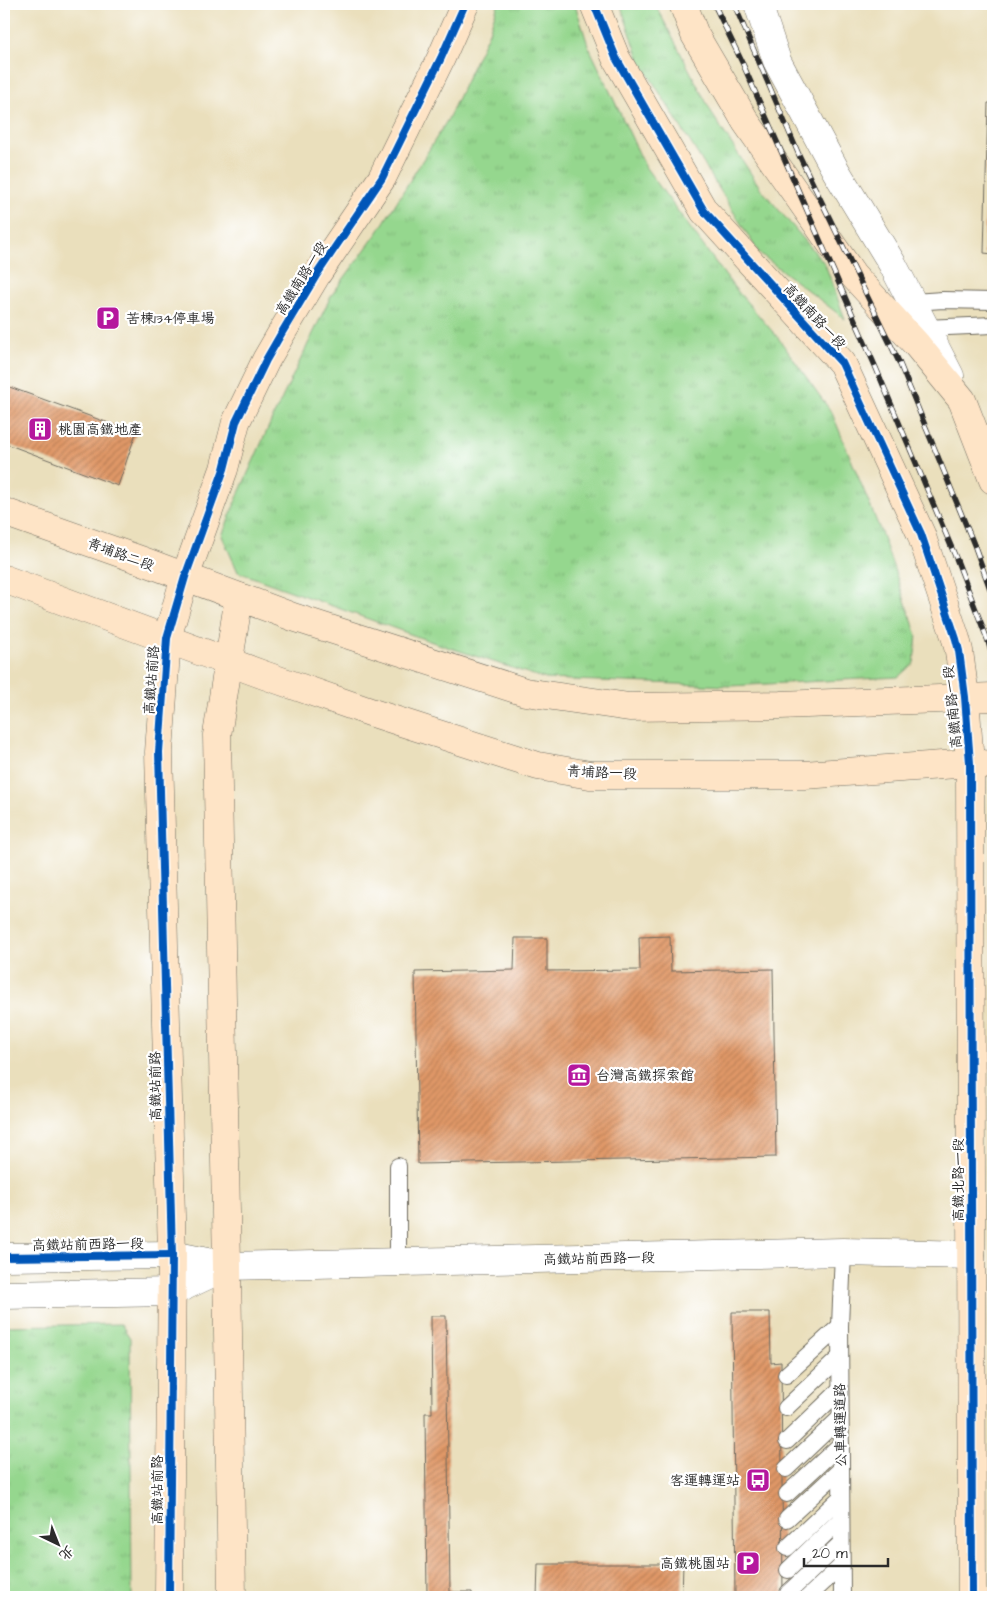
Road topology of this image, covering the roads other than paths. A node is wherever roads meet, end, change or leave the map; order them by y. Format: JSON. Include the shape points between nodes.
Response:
{"nodes":[{"id":1,"x":465,"y":4,"type":"edge"},
{"id":2,"x":594,"y":4,"type":"edge"},
{"id":3,"x":683,"y":4,"type":"edge"},
{"id":4,"x":758,"y":4,"type":"edge"},
{"id":5,"x":993,"y":300,"type":"edge"},
{"id":6,"x":913,"y":302,"type":"junction"},
{"id":7,"x":993,"y":326,"type":"edge"},
{"id":8,"x":925,"y":328,"type":"junction"},
{"id":9,"x":962,"y":400,"type":"junction"},
{"id":10,"x":993,"y":480,"type":"edge"},
{"id":11,"x":4,"y":512,"type":"edge"},
{"id":12,"x":185,"y":577,"type":"junction"},
{"id":13,"x":4,"y":579,"type":"edge"},
{"id":14,"x":238,"y":597,"type":"junction"},
{"id":15,"x":167,"y":638,"type":"junction"},
{"id":16,"x":228,"y":662,"type":"junction"},
{"id":17,"x":965,"y":697,"type":"junction"},
{"id":18,"x":993,"y":697,"type":"edge"},
{"id":19,"x":982,"y":764,"type":"edge"},
{"id":20,"x":398,"y":1166,"type":"dead end"},
{"id":21,"x":843,"y":1252,"type":"junction"},
{"id":22,"x":172,"y":1255,"type":"junction"},
{"id":23,"x":971,"y":1255,"type":"junction"},
{"id":24,"x":4,"y":1258,"type":"edge"},
{"id":25,"x":398,"y":1262,"type":"junction"},
{"id":26,"x":228,"y":1266,"type":"junction"},
{"id":27,"x":172,"y":1292,"type":"junction"},
{"id":28,"x":4,"y":1295,"type":"edge"},
{"id":29,"x":840,"y":1326,"type":"junction"},
{"id":30,"x":840,"y":1358,"type":"junction"},
{"id":31,"x":786,"y":1375,"type":"dead end"},
{"id":32,"x":840,"y":1390,"type":"junction"},
{"id":33,"x":786,"y":1408,"type":"dead end"},
{"id":34,"x":840,"y":1418,"type":"junction"},
{"id":35,"x":787,"y":1441,"type":"dead end"},
{"id":36,"x":841,"y":1444,"type":"junction"},
{"id":37,"x":786,"y":1469,"type":"dead end"},
{"id":38,"x":841,"y":1469,"type":"junction"},
{"id":39,"x":786,"y":1494,"type":"dead end"},
{"id":40,"x":841,"y":1497,"type":"junction"},
{"id":41,"x":787,"y":1519,"type":"dead end"},
{"id":42,"x":841,"y":1519,"type":"junction"},
{"id":43,"x":841,"y":1543,"type":"junction"},
{"id":44,"x":788,"y":1548,"type":"dead end"},
{"id":45,"x":842,"y":1566,"type":"junction"},
{"id":46,"x":788,"y":1570,"type":"dead end"},
{"id":47,"x":788,"y":1593,"type":"dead end"},
{"id":48,"x":839,"y":1595,"type":"edge"},
{"id":49,"x":168,"y":1597,"type":"edge"},
{"id":50,"x":232,"y":1597,"type":"edge"},
{"id":51,"x":808,"y":1597,"type":"edge"},
{"id":52,"x":972,"y":1597,"type":"edge"}],
"edges":[{"from":1,"to":12,"type":"street","name":"高鐵南路一段","via":[[382,178],[317,274],[266,360],[236,422],[224,469]]},
{"from":2,"to":17,"type":"street","name":"高鐵南路一段","via":[[616,58],[704,211],[842,363],[921,534],[959,651]]},
{"from":3,"to":9,"type":"street","via":[[695,35],[746,122],[852,275]]},
{"from":4,"to":6,"type":"street","via":[[777,61],[836,171]]},
{"from":5,"to":6,"type":"lane"},
{"from":6,"to":8,"type":"street"},
{"from":7,"to":8,"type":"lane"},
{"from":8,"to":9,"type":"street"},
{"from":9,"to":10,"type":"street"},
{"from":11,"to":12,"type":"street","name":"青埔路二段"},
{"from":12,"to":14,"type":"street","name":"青埔路二段"},
{"from":12,"to":15,"type":"street","name":"高鐵站前路"},
{"from":13,"to":15,"type":"street"},
{"from":14,"to":16,"type":"street"},
{"from":14,"to":17,"type":"street","via":[[525,692],[629,707]]},
{"from":15,"to":16,"type":"street"},
{"from":15,"to":22,"type":"street","name":"高鐵站前路","via":[[159,752]]},
{"from":16,"to":19,"type":"street","name":"青埔路一段","via":[[538,766],[590,774],[804,775]]},
{"from":16,"to":26,"type":"street","via":[[217,735]]},
{"from":17,"to":18,"type":"street"},
{"from":17,"to":19,"type":"street","name":"高鐵南路一段"},
{"from":19,"to":23,"type":"street","name":"高鐵北路一段"},
{"from":20,"to":25,"type":"lane"},
{"from":21,"to":23,"type":"street","name":"高鐵站前西路一段"},
{"from":21,"to":25,"type":"street","name":"高鐵站前西路一段"},
{"from":21,"to":29,"type":"lane","name":"公車轉運道路"},
{"from":22,"to":24,"type":"street","name":"高鐵站前西路一段"},
{"from":22,"to":26,"type":"street","name":"高鐵站前西路一段"},
{"from":22,"to":27,"type":"street","name":"高鐵站前路"},
{"from":23,"to":52,"type":"street","name":"高鐵北路一段"},
{"from":25,"to":26,"type":"street","name":"高鐵站前西路一段"},
{"from":26,"to":27,"type":"street","name":"高鐵站前西路一段"},
{"from":26,"to":50,"type":"street"},
{"from":27,"to":28,"type":"street","name":"高鐵站前西路一段"},
{"from":27,"to":49,"type":"street","name":"高鐵站前路"},
{"from":29,"to":30,"type":"lane","name":"公車轉運道路"},
{"from":29,"to":31,"type":"lane"},
{"from":30,"to":32,"type":"lane","name":"公車轉運道路"},
{"from":30,"to":33,"type":"lane"},
{"from":32,"to":34,"type":"lane","name":"公車轉運道路"},
{"from":32,"to":35,"type":"lane"},
{"from":34,"to":36,"type":"lane","name":"公車轉運道路"},
{"from":34,"to":37,"type":"lane"},
{"from":36,"to":38,"type":"lane","name":"公車轉運道路"},
{"from":36,"to":39,"type":"lane"},
{"from":38,"to":40,"type":"lane","name":"公車轉運道路"},
{"from":38,"to":41,"type":"lane"},
{"from":40,"to":42,"type":"lane","name":"公車轉運道路"},
{"from":40,"to":44,"type":"lane"},
{"from":42,"to":43,"type":"lane","name":"公車轉運道路"},
{"from":42,"to":46,"type":"lane"},
{"from":43,"to":45,"type":"lane","name":"公車轉運道路"},
{"from":43,"to":47,"type":"lane"},
{"from":45,"to":48,"type":"lane","name":"公車轉運道路"},
{"from":45,"to":51,"type":"lane"}]}
